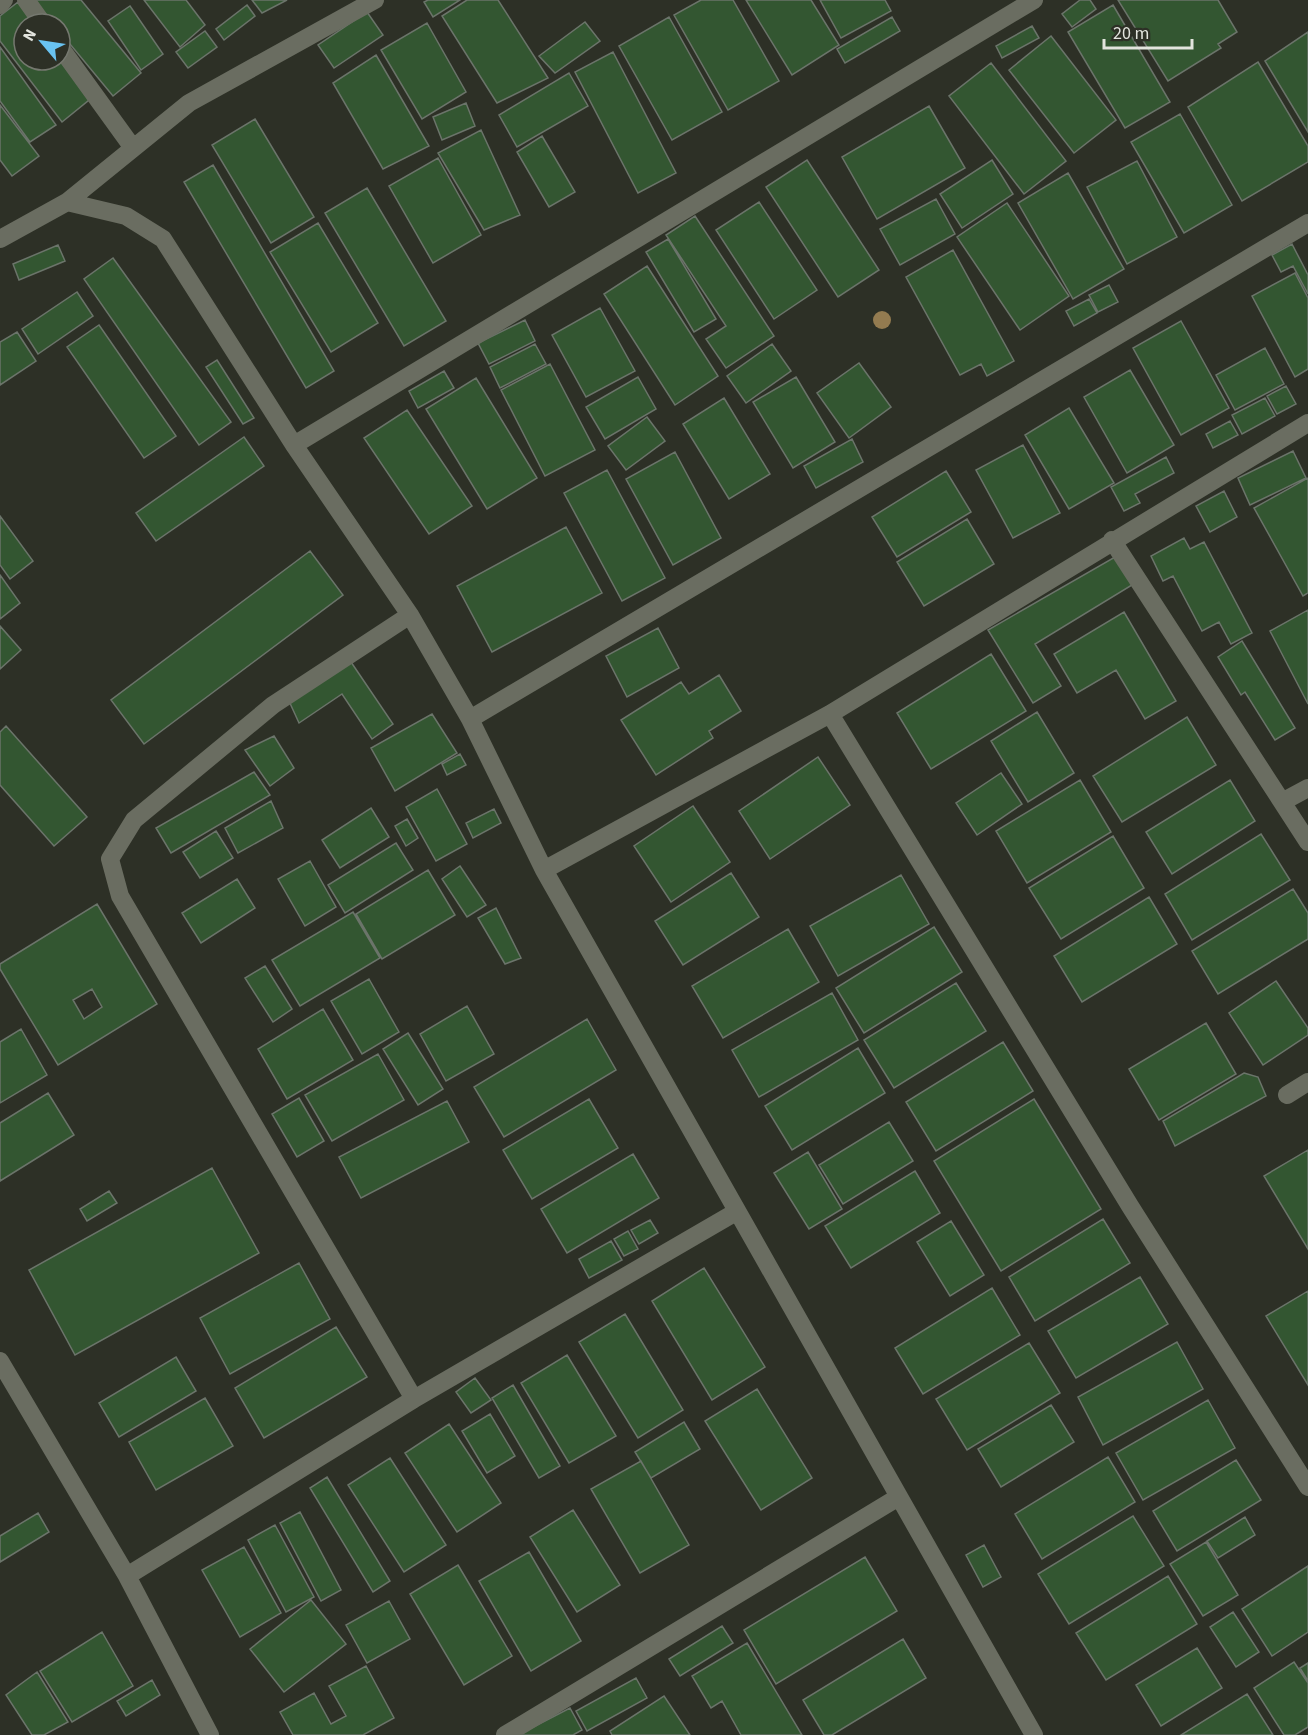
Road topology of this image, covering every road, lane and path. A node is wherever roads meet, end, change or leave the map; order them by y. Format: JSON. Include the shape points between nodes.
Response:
{"nodes":[{"id":1,"x":4,"y":0,"type":"edge"},
{"id":2,"x":375,"y":0,"type":"edge"},
{"id":3,"x":1034,"y":0,"type":"edge"},
{"id":4,"x":0,"y":5,"type":"edge"},
{"id":5,"x":72,"y":64,"type":"edge"},
{"id":6,"x":133,"y":148,"type":"junction"},
{"id":7,"x":67,"y":202,"type":"junction"},
{"id":8,"x":1308,"y":223,"type":"edge"},
{"id":9,"x":0,"y":239,"type":"edge"},
{"id":10,"x":1308,"y":423,"type":"edge"},
{"id":11,"x":294,"y":445,"type":"junction"},
{"id":12,"x":1112,"y":540,"type":"junction"},
{"id":13,"x":410,"y":615,"type":"junction"},
{"id":14,"x":830,"y":714,"type":"junction"},
{"id":15,"x":470,"y":719,"type":"junction"},
{"id":16,"x":1308,"y":788,"type":"edge"},
{"id":17,"x":1282,"y":802,"type":"junction"},
{"id":18,"x":1308,"y":842,"type":"edge"},
{"id":19,"x":544,"y":870,"type":"junction"},
{"id":20,"x":1308,"y":1082,"type":"edge"},
{"id":21,"x":1287,"y":1095,"type":"dead end"},
{"id":22,"x":736,"y":1212,"type":"junction"},
{"id":23,"x":0,"y":1361,"type":"edge"},
{"id":24,"x":414,"y":1399,"type":"junction"},
{"id":25,"x":1308,"y":1487,"type":"edge"},
{"id":26,"x":897,"y":1498,"type":"junction"},
{"id":27,"x":127,"y":1576,"type":"junction"},
{"id":28,"x":210,"y":1735,"type":"edge"},
{"id":29,"x":504,"y":1735,"type":"edge"},
{"id":30,"x":1034,"y":1735,"type":"edge"}],
"edges":[{"from":1,"to":4,"type":"street"},
{"from":2,"to":6,"type":"street","via":[[189,103]]},
{"from":3,"to":11,"type":"street"},
{"from":5,"to":6,"type":"street"},
{"from":6,"to":7,"type":"street"},
{"from":7,"to":9,"type":"street"},
{"from":7,"to":11,"type":"street","via":[[126,216],[162,239]]},
{"from":8,"to":15,"type":"street"},
{"from":10,"to":12,"type":"street"},
{"from":11,"to":13,"type":"street"},
{"from":12,"to":14,"type":"street"},
{"from":12,"to":17,"type":"street"},
{"from":13,"to":15,"type":"street"},
{"from":13,"to":24,"type":"street","via":[[265,712],[134,820],[110,859],[120,896]]},
{"from":14,"to":19,"type":"street"},
{"from":14,"to":25,"type":"street","via":[[1130,1206]]},
{"from":15,"to":19,"type":"street"},
{"from":16,"to":17,"type":"street"},
{"from":17,"to":18,"type":"street"},
{"from":19,"to":22,"type":"street"},
{"from":20,"to":21,"type":"street"},
{"from":22,"to":24,"type":"street"},
{"from":22,"to":26,"type":"street"},
{"from":23,"to":27,"type":"street"},
{"from":24,"to":27,"type":"street"},
{"from":26,"to":29,"type":"street"},
{"from":26,"to":30,"type":"street"},
{"from":27,"to":28,"type":"street"}]}
